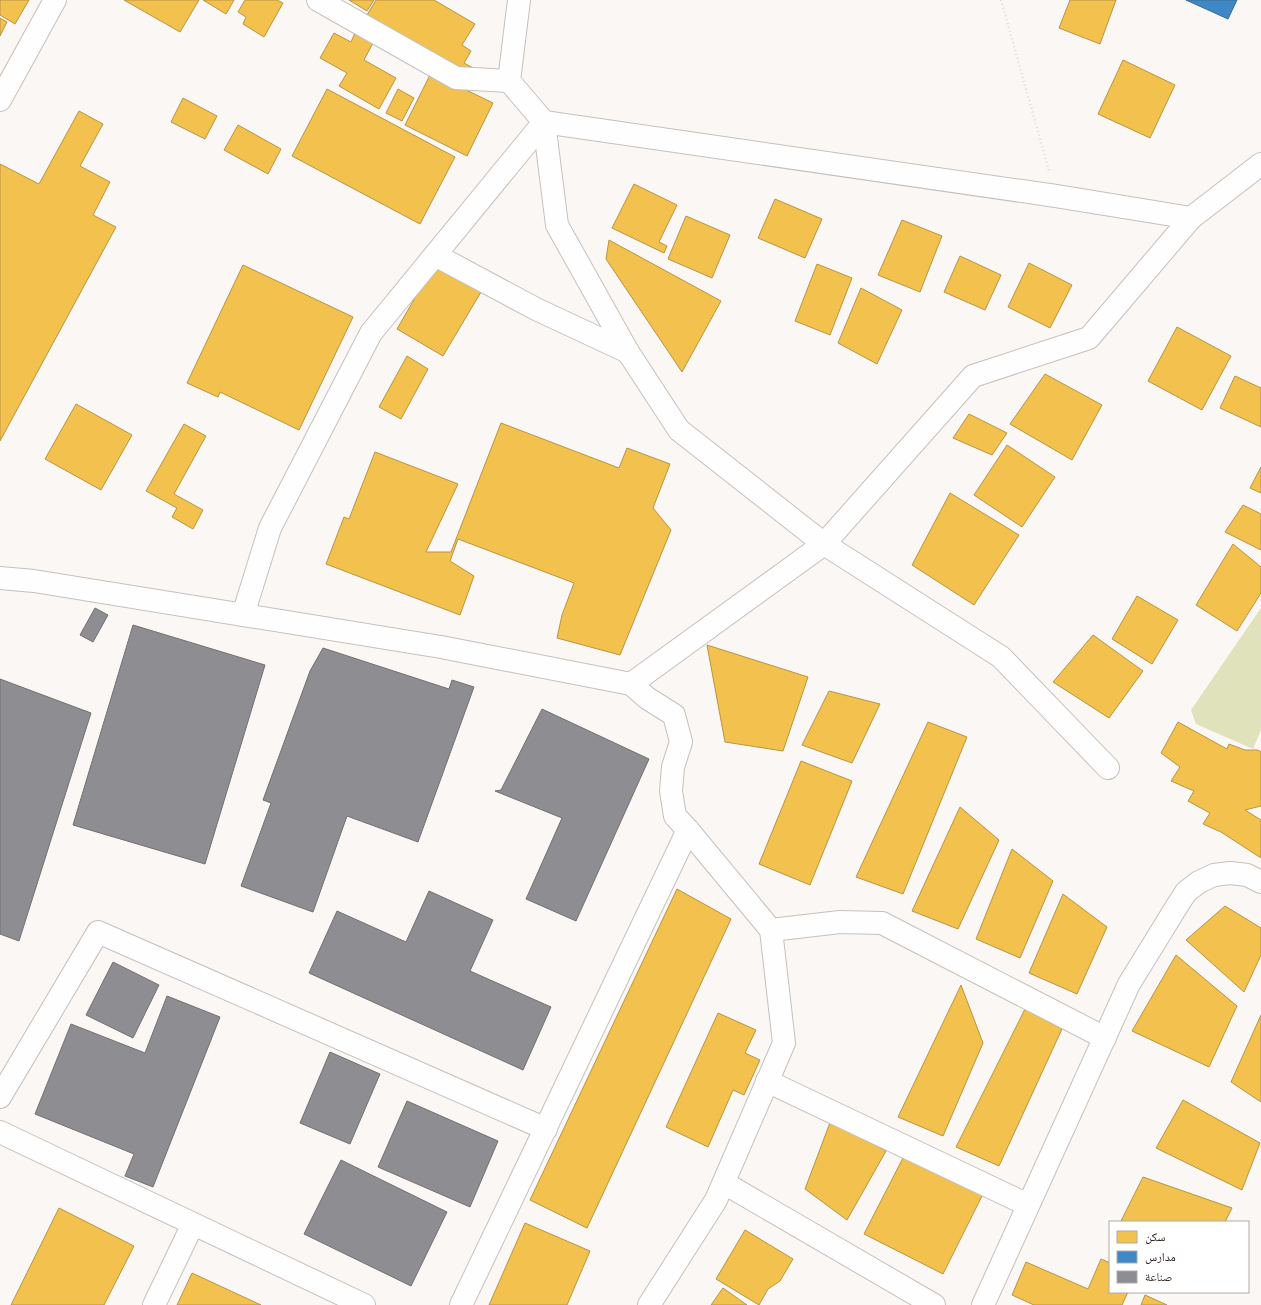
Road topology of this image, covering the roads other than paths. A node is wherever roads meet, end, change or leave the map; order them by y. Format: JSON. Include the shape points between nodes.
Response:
{"nodes":[{"id":1,"x":55,"y":0,"type":"edge"},
{"id":2,"x":318,"y":0,"type":"edge"},
{"id":3,"x":519,"y":0,"type":"edge"},
{"id":4,"x":508,"y":81,"type":"junction"},
{"id":5,"x":0,"y":100,"type":"edge"},
{"id":6,"x":544,"y":122,"type":"junction"},
{"id":7,"x":1261,"y":164,"type":"edge"},
{"id":8,"x":1191,"y":218,"type":"junction"},
{"id":9,"x":435,"y":255,"type":"junction"},
{"id":10,"x":628,"y":352,"type":"junction"},
{"id":11,"x":824,"y":544,"type":"junction"},
{"id":12,"x":0,"y":578,"type":"edge"},
{"id":13,"x":243,"y":615,"type":"junction"},
{"id":14,"x":631,"y":684,"type":"junction"},
{"id":15,"x":1108,"y":768,"type":"dead end"},
{"id":16,"x":688,"y":830,"type":"junction"},
{"id":17,"x":1261,"y":882,"type":"edge"},
{"id":18,"x":771,"y":930,"type":"junction"},
{"id":19,"x":1105,"y":1038,"type":"junction"},
{"id":20,"x":767,"y":1081,"type":"junction"},
{"id":21,"x":0,"y":1097,"type":"edge"},
{"id":22,"x":546,"y":1129,"type":"junction"},
{"id":23,"x":0,"y":1132,"type":"edge"},
{"id":24,"x":724,"y":1183,"type":"junction"},
{"id":25,"x":1028,"y":1205,"type":"junction"},
{"id":26,"x":193,"y":1224,"type":"junction"},
{"id":27,"x":154,"y":1305,"type":"edge"},
{"id":28,"x":364,"y":1305,"type":"edge"},
{"id":29,"x":461,"y":1305,"type":"edge"},
{"id":30,"x":648,"y":1305,"type":"edge"},
{"id":31,"x":934,"y":1305,"type":"edge"},
{"id":32,"x":983,"y":1305,"type":"edge"}],
"edges":[{"from":1,"to":5,"type":"street"},
{"from":2,"to":4,"type":"street","via":[[456,78]]},
{"from":3,"to":4,"type":"street"},
{"from":4,"to":6,"type":"street"},
{"from":6,"to":8,"type":"street"},
{"from":6,"to":9,"type":"street"},
{"from":6,"to":10,"type":"street","via":[[557,225]]},
{"from":7,"to":8,"type":"street"},
{"from":8,"to":11,"type":"street","via":[[1089,338],[973,376]]},
{"from":9,"to":10,"type":"street","via":[[536,309]]},
{"from":9,"to":13,"type":"street","via":[[371,333],[270,528]]},
{"from":10,"to":11,"type":"street","via":[[679,430]]},
{"from":11,"to":14,"type":"street"},
{"from":11,"to":15,"type":"street","via":[[1001,657]]},
{"from":12,"to":13,"type":"street","via":[[34,581]]},
{"from":13,"to":14,"type":"street","via":[[441,647]]},
{"from":14,"to":16,"type":"street","via":[[674,715],[681,742],[673,768],[671,791],[675,816]]},
{"from":16,"to":18,"type":"street"},
{"from":16,"to":22,"type":"street"},
{"from":17,"to":19,"type":"street","via":[[1247,875],[1214,875],[1186,892],[1129,984]]},
{"from":18,"to":19,"type":"street","via":[[840,922],[882,923]]},
{"from":18,"to":20,"type":"street","via":[[784,1043]]},
{"from":19,"to":25,"type":"street"},
{"from":20,"to":24,"type":"street"},
{"from":20,"to":25,"type":"street"},
{"from":21,"to":22,"type":"street","via":[[98,932]]},
{"from":22,"to":29,"type":"street"},
{"from":23,"to":26,"type":"street"},
{"from":24,"to":30,"type":"street","via":[[716,1200]]},
{"from":24,"to":31,"type":"street"},
{"from":25,"to":32,"type":"street"},
{"from":26,"to":27,"type":"street"},
{"from":26,"to":28,"type":"street"}]}
